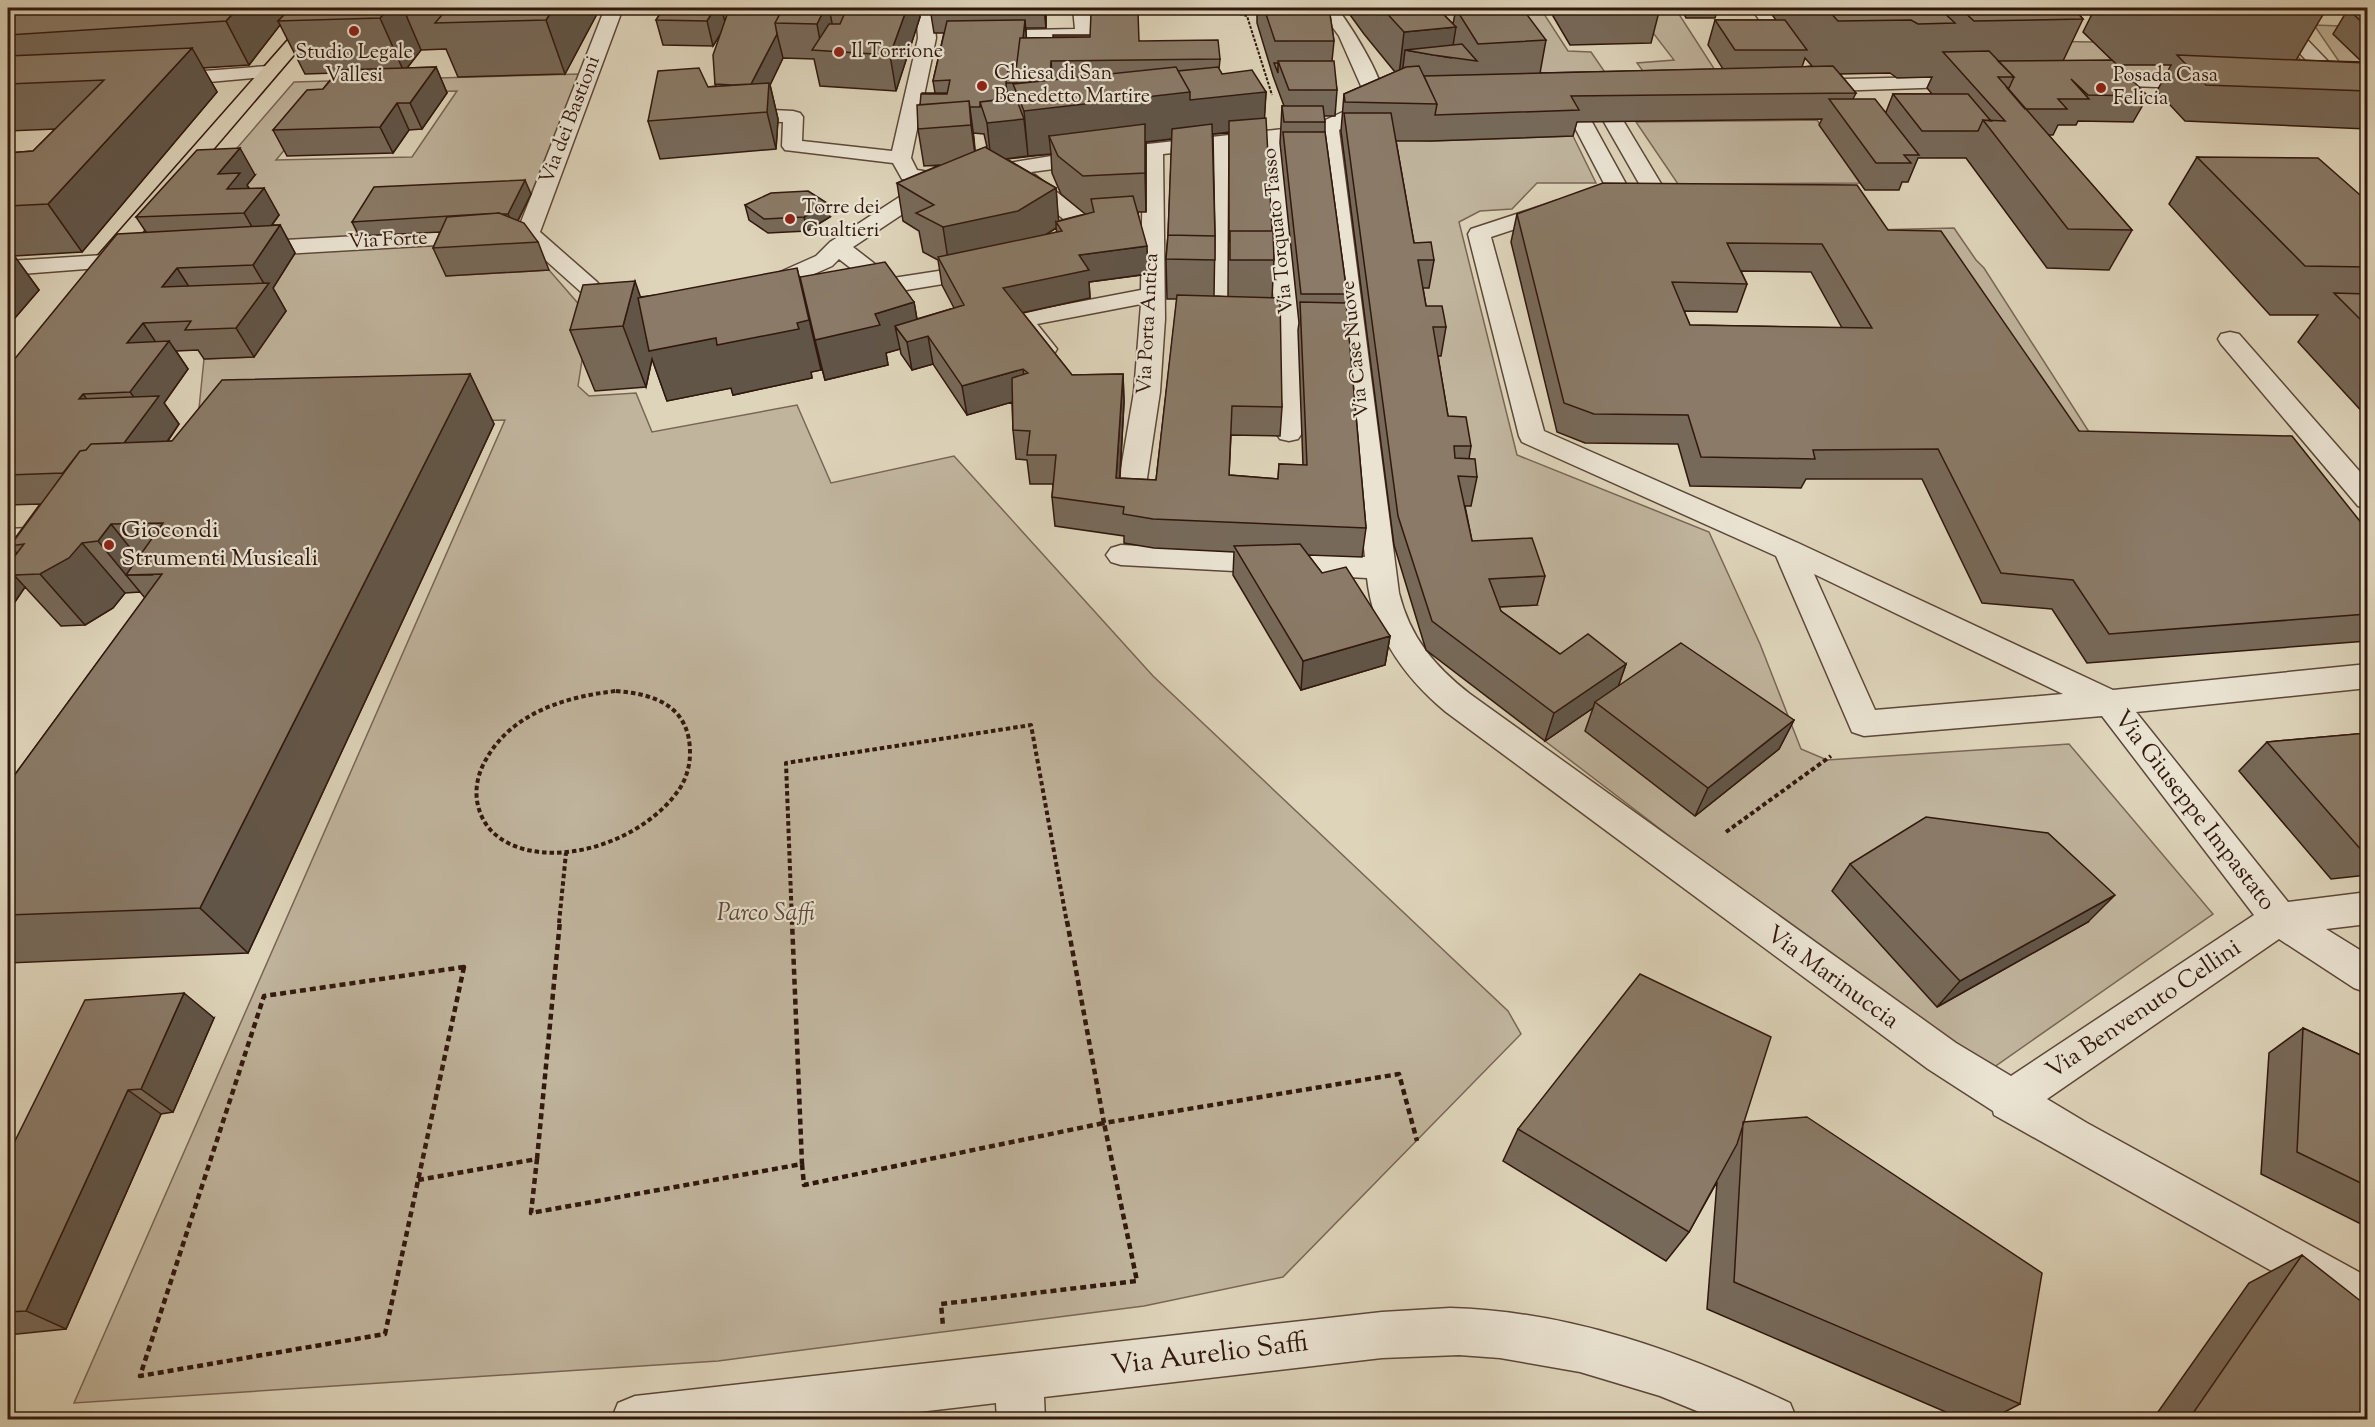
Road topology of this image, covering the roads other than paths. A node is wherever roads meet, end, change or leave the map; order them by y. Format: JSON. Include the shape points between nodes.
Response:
{"nodes":[{"id":1,"x":326,"y":8,"type":"edge"},
{"id":2,"x":614,"y":8,"type":"edge"},
{"id":3,"x":924,"y":8,"type":"edge"},
{"id":4,"x":1081,"y":8,"type":"edge"},
{"id":5,"x":1328,"y":8,"type":"edge"},
{"id":6,"x":1759,"y":8,"type":"edge"},
{"id":7,"x":2247,"y":23,"type":"dead end"},
{"id":8,"x":927,"y":38,"type":"junction"},
{"id":9,"x":268,"y":72,"type":"junction"},
{"id":10,"x":2068,"y":80,"type":"edge"},
{"id":11,"x":149,"y":81,"type":"edge"},
{"id":12,"x":1996,"y":81,"type":"edge"},
{"id":13,"x":2231,"y":84,"type":"edge"},
{"id":14,"x":1816,"y":85,"type":"junction"},
{"id":15,"x":1781,"y":86,"type":"edge"},
{"id":16,"x":2313,"y":86,"type":"edge"},
{"id":17,"x":1375,"y":95,"type":"junction"},
{"id":18,"x":1398,"y":95,"type":"edge"},
{"id":19,"x":714,"y":104,"type":"edge"},
{"id":20,"x":1582,"y":122,"type":"edge"},
{"id":21,"x":1614,"y":122,"type":"edge"},
{"id":22,"x":1329,"y":130,"type":"junction"},
{"id":23,"x":1278,"y":136,"type":"junction"},
{"id":24,"x":1221,"y":142,"type":"junction"},
{"id":25,"x":1153,"y":150,"type":"junction"},
{"id":26,"x":901,"y":158,"type":"junction"},
{"id":27,"x":1012,"y":168,"type":"junction"},
{"id":28,"x":941,"y":180,"type":"junction"},
{"id":29,"x":1620,"y":193,"type":"junction"},
{"id":30,"x":528,"y":233,"type":"junction"},
{"id":31,"x":838,"y":247,"type":"junction"},
{"id":32,"x":224,"y":250,"type":"edge"},
{"id":33,"x":145,"y":253,"type":"edge"},
{"id":34,"x":111,"y":256,"type":"junction"},
{"id":35,"x":1047,"y":257,"type":"edge"},
{"id":36,"x":1001,"y":267,"type":"edge"},
{"id":37,"x":8,"y":268,"type":"edge"},
{"id":38,"x":82,"y":287,"type":"edge"},
{"id":39,"x":739,"y":298,"type":"edge"},
{"id":40,"x":1246,"y":320,"type":"junction"},
{"id":41,"x":637,"y":327,"type":"edge"},
{"id":42,"x":2230,"y":339,"type":"dead end"},
{"id":43,"x":1059,"y":366,"type":"edge"},
{"id":44,"x":1289,"y":433,"type":"dead end"},
{"id":45,"x":1130,"y":498,"type":"edge"},
{"id":46,"x":2367,"y":500,"type":"edge"},
{"id":47,"x":49,"y":537,"type":"edge"},
{"id":48,"x":8,"y":539,"type":"edge"},
{"id":49,"x":1788,"y":550,"type":"junction"},
{"id":50,"x":1121,"y":555,"type":"dead end"},
{"id":51,"x":1379,"y":568,"type":"junction"},
{"id":52,"x":2367,"y":676,"type":"edge"},
{"id":53,"x":2110,"y":703,"type":"junction"},
{"id":54,"x":2367,"y":908,"type":"edge"},
{"id":55,"x":2279,"y":919,"type":"junction"},
{"id":56,"x":2367,"y":976,"type":"edge"},
{"id":57,"x":2009,"y":1101,"type":"junction"},
{"id":58,"x":2367,"y":1302,"type":"edge"},
{"id":59,"x":1020,"y":1399,"type":"edge"},
{"id":60,"x":1726,"y":1407,"type":"edge"},
{"id":61,"x":635,"y":1419,"type":"edge"},
{"id":62,"x":1773,"y":1419,"type":"edge"}],
"edges":[{"from":1,"to":9,"type":"main road"},
{"from":2,"to":30,"type":"street","name":"Via dei Bastioni"},
{"from":3,"to":8,"type":"street"},
{"from":4,"to":8,"type":"street","via":[[1085,34]]},
{"from":5,"to":17,"type":"street","via":[[1348,35]]},
{"from":6,"to":14,"type":"street"},
{"from":7,"to":16,"type":"street","via":[[2283,25],[2351,87]]},
{"from":8,"to":26,"type":"street"},
{"from":9,"to":11,"type":"street"},
{"from":9,"to":34,"type":"main road"},
{"from":10,"to":13,"type":"street"},
{"from":12,"to":14,"type":"street"},
{"from":14,"to":15,"type":"street"},
{"from":17,"to":18,"type":"street"},
{"from":17,"to":22,"type":"street","via":[[1375,105],[1330,125]]},
{"from":19,"to":26,"type":"street","via":[[720,113],[793,117],[792,146]]},
{"from":20,"to":29,"type":"street"},
{"from":21,"to":29,"type":"street","via":[[1667,192]]},
{"from":22,"to":23,"type":"street"},
{"from":22,"to":40,"type":"street","name":"Via Case Nuove"},
{"from":23,"to":24,"type":"street"},
{"from":23,"to":40,"type":"street","name":"Via Torquato Tasso"},
{"from":24,"to":25,"type":"street"},
{"from":24,"to":40,"type":"street"},
{"from":25,"to":27,"type":"street"},
{"from":25,"to":40,"type":"street","name":"Via Porta Antica","via":[[1142,215]]},
{"from":26,"to":28,"type":"street","via":[[909,175]]},
{"from":27,"to":28,"type":"street"},
{"from":27,"to":35,"type":"street","via":[[1088,218],[1083,237],[1042,251]]},
{"from":28,"to":31,"type":"street"},
{"from":29,"to":49,"type":"street","via":[[1586,199],[1479,234],[1532,436]]},
{"from":30,"to":32,"type":"street","name":"Via Forte"},
{"from":30,"to":41,"type":"street","via":[[589,288],[626,330]]},
{"from":31,"to":36,"type":"street","via":[[888,286]]},
{"from":31,"to":39,"type":"street","via":[[824,261]]},
{"from":33,"to":34,"type":"street"},
{"from":34,"to":37,"type":"street"},
{"from":34,"to":38,"type":"main road"},
{"from":40,"to":43,"type":"street","via":[[1021,320]]},
{"from":40,"to":44,"type":"street"},
{"from":40,"to":45,"type":"street","name":"Via Porta Antica","via":[[1136,392]]},
{"from":40,"to":51,"type":"street","name":"Via Case Nuove"},
{"from":42,"to":46,"type":"street"},
{"from":47,"to":48,"type":"street"},
{"from":49,"to":53,"type":"street"},
{"from":49,"to":53,"type":"street","name":"Via Giuseppe Impastato","via":[[1864,723]]},
{"from":50,"to":51,"type":"street"},
{"from":51,"to":57,"type":"street","name":"Via Marinuccia","via":[[1385,603],[1397,635],[1407,654],[1440,690],[1916,1038]]},
{"from":52,"to":53,"type":"street","name":"Via Giuseppe Impastato"},
{"from":53,"to":55,"type":"street","name":"Via Giuseppe Impastato"},
{"from":54,"to":55,"type":"street","name":"Via Benvenuto Cellini"},
{"from":55,"to":56,"type":"street"},
{"from":55,"to":57,"type":"street","name":"Via Benvenuto Cellini"},
{"from":57,"to":58,"type":"street","name":"Via Marinuccia"},
{"from":59,"to":60,"type":"street","name":"Via Aurelio Saffi","via":[[1382,1335],[1459,1332],[1531,1338],[1607,1356]]},
{"from":59,"to":61,"type":"street","name":"Via Aurelio Saffi"},
{"from":60,"to":62,"type":"street","name":"Via Aurelio Saffi"}]}
